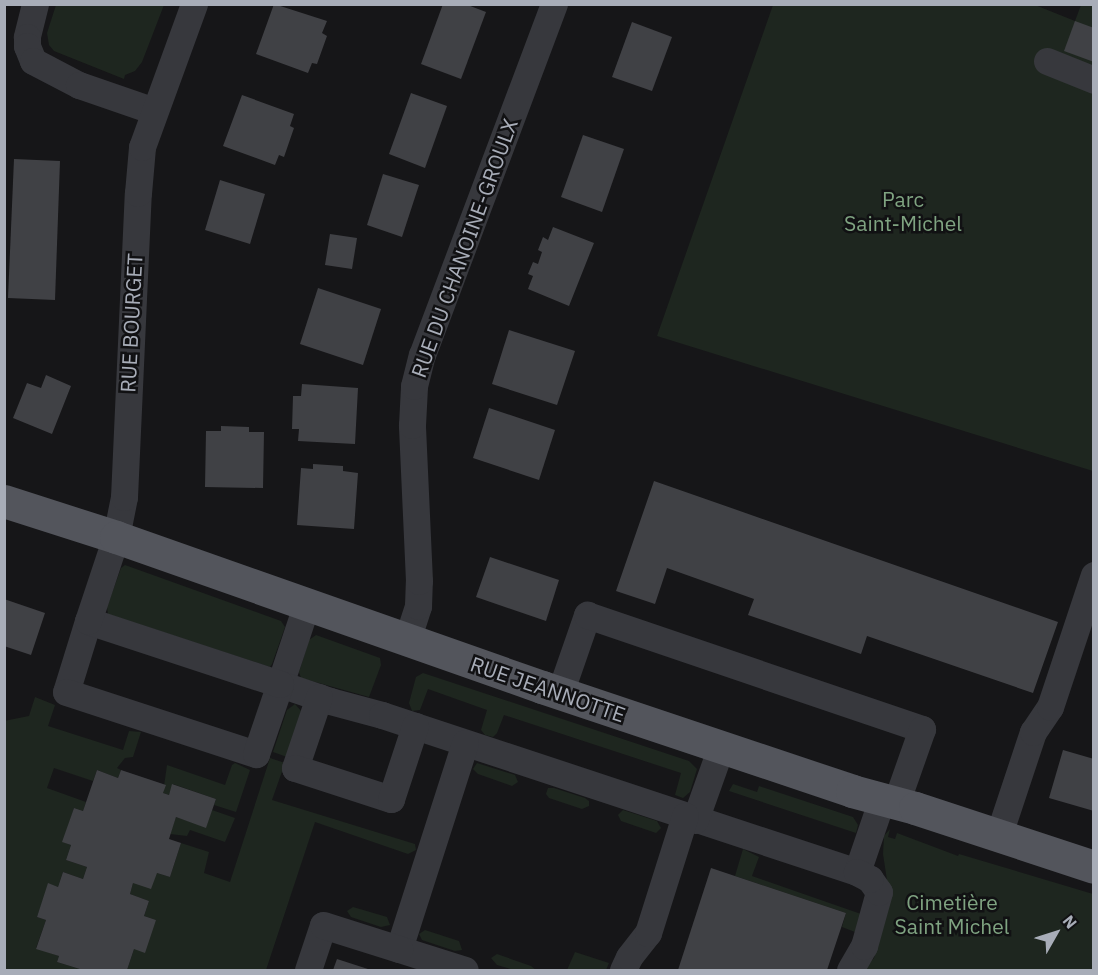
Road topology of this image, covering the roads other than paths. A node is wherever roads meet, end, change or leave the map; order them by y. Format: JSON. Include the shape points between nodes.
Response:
{"nodes":[{"id":1,"x":35,"y":4,"type":"edge"},
{"id":2,"x":194,"y":4,"type":"edge"},
{"id":3,"x":554,"y":4,"type":"edge"},
{"id":4,"x":1047,"y":61,"type":"dead end"},
{"id":5,"x":1094,"y":80,"type":"edge"},
{"id":6,"x":154,"y":111,"type":"junction"},
{"id":7,"x":4,"y":501,"type":"edge"},
{"id":8,"x":116,"y":537,"type":"junction"},
{"id":9,"x":1094,"y":575,"type":"edge"},
{"id":10,"x":306,"y":606,"type":"junction"},
{"id":11,"x":88,"y":621,"type":"junction"},
{"id":12,"x":407,"y":640,"type":"junction"},
{"id":13,"x":280,"y":684,"type":"junction"},
{"id":14,"x":560,"y":693,"type":"junction"},
{"id":15,"x":319,"y":697,"type":"junction"},
{"id":16,"x":415,"y":726,"type":"junction"},
{"id":17,"x":465,"y":743,"type":"junction"},
{"id":18,"x":721,"y":747,"type":"junction"},
{"id":19,"x":889,"y":801,"type":"junction"},
{"id":20,"x":690,"y":818,"type":"junction"},
{"id":21,"x":998,"y":837,"type":"junction"},
{"id":22,"x":1094,"y":867,"type":"edge"},
{"id":23,"x":857,"y":872,"type":"junction"},
{"id":24,"x":399,"y":949,"type":"junction"},
{"id":25,"x":308,"y":970,"type":"edge"},
{"id":26,"x":465,"y":970,"type":"edge"},
{"id":27,"x":623,"y":970,"type":"edge"},
{"id":28,"x":850,"y":970,"type":"edge"}],
"edges":[{"from":1,"to":6,"type":"street","via":[[27,37],[33,61],[79,85]]},
{"from":2,"to":6,"type":"street","name":"RUE BOURGET"},
{"from":3,"to":12,"type":"street","name":"RUE DU CHANOINE-GROULX","via":[[422,355],[414,386],[419,581],[418,606]]},
{"from":4,"to":5,"type":"street"},
{"from":6,"to":8,"type":"street","name":"RUE BOURGET","via":[[139,166],[123,497]]},
{"from":7,"to":8,"type":"main road","name":"RUE JEANNOTTE"},
{"from":8,"to":10,"type":"main road","name":"RUE JEANNOTTE"},
{"from":8,"to":11,"type":"street","name":"RUE BOURGET"},
{"from":9,"to":21,"type":"street","via":[[1050,707],[1033,732]]},
{"from":10,"to":12,"type":"main road","name":"RUE JEANNOTTE"},
{"from":10,"to":13,"type":"street"},
{"from":11,"to":13,"type":"street"},
{"from":11,"to":13,"type":"street","name":"RUE BOURGET","via":[[66,692],[256,754]]},
{"from":12,"to":14,"type":"main road","name":"RUE JEANNOTTE"},
{"from":13,"to":15,"type":"street"},
{"from":14,"to":18,"type":"main road","name":"RUE JEANNOTTE"},
{"from":14,"to":19,"type":"street","via":[[587,615],[922,729]]},
{"from":15,"to":16,"type":"street"},
{"from":15,"to":16,"type":"street","via":[[295,768],[391,799]]},
{"from":16,"to":17,"type":"street"},
{"from":17,"to":20,"type":"street"},
{"from":17,"to":24,"type":"street"},
{"from":18,"to":19,"type":"main road","name":"RUE JEANNOTTE"},
{"from":18,"to":20,"type":"street"},
{"from":19,"to":21,"type":"main road","name":"RUE JEANNOTTE"},
{"from":19,"to":23,"type":"street"},
{"from":20,"to":23,"type":"street"},
{"from":20,"to":27,"type":"street","via":[[648,933]]},
{"from":21,"to":22,"type":"main road","name":"RUE JEANNOTTE"},
{"from":23,"to":28,"type":"street","via":[[870,879],[879,892],[864,946]]},
{"from":24,"to":25,"type":"street","via":[[323,925]]},
{"from":24,"to":26,"type":"street"}]}
